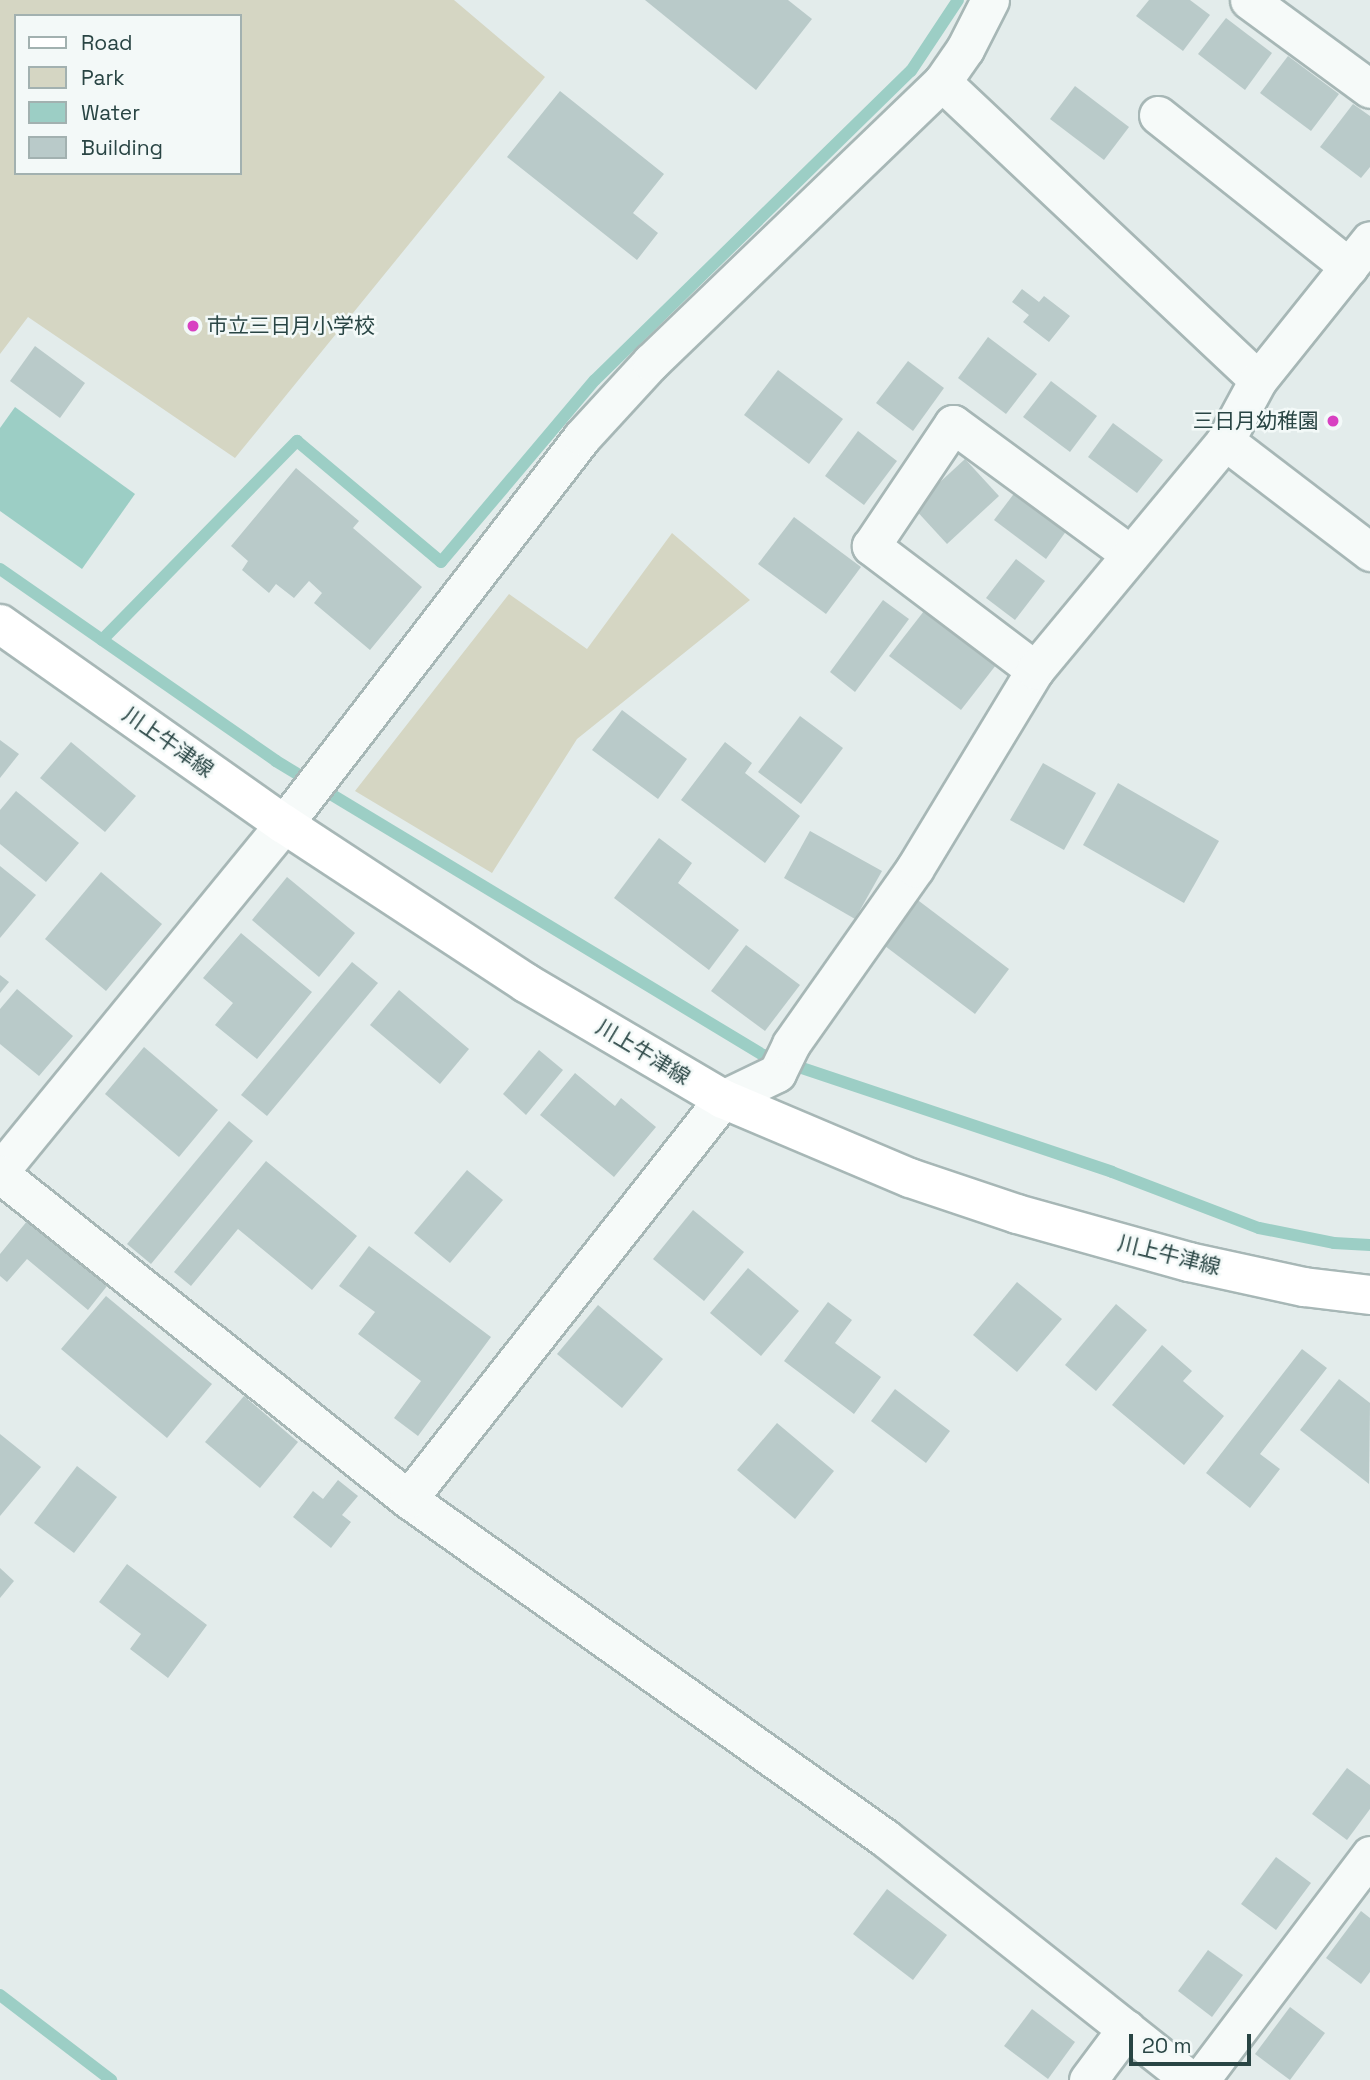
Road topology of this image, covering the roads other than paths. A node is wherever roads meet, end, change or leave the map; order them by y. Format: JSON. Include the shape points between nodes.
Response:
{"nodes":[{"id":1,"x":990,"y":0,"type":"edge"},
{"id":2,"x":1249,"y":0,"type":"edge"},
{"id":3,"x":942,"y":82,"type":"junction"},
{"id":4,"x":1370,"y":89,"type":"edge"},
{"id":5,"x":1158,"y":114,"type":"dead end"},
{"id":6,"x":1359,"y":253,"type":"edge"},
{"id":7,"x":1258,"y":380,"type":"junction"},
{"id":8,"x":1225,"y":441,"type":"junction"},
{"id":9,"x":1370,"y":552,"type":"edge"},
{"id":10,"x":1130,"y":554,"type":"junction"},
{"id":11,"x":0,"y":624,"type":"edge"},
{"id":12,"x":1035,"y":670,"type":"junction"},
{"id":13,"x":295,"y":810,"type":"junction"},
{"id":14,"x":723,"y":1099,"type":"junction"},
{"id":15,"x":0,"y":1172,"type":"edge"},
{"id":16,"x":1370,"y":1295,"type":"edge"},
{"id":17,"x":408,"y":1499,"type":"junction"},
{"id":18,"x":1370,"y":1855,"type":"edge"},
{"id":19,"x":1126,"y":2029,"type":"junction"},
{"id":20,"x":1088,"y":2080,"type":"edge"},
{"id":21,"x":1190,"y":2080,"type":"edge"},
{"id":22,"x":1200,"y":2080,"type":"edge"}],
"edges":[{"from":1,"to":3,"type":"street"},
{"from":2,"to":4,"type":"street"},
{"from":3,"to":7,"type":"street"},
{"from":3,"to":13,"type":"street","via":[[651,362],[582,438]]},
{"from":5,"to":6,"type":"street"},
{"from":6,"to":7,"type":"street"},
{"from":7,"to":8,"type":"street"},
{"from":8,"to":9,"type":"street"},
{"from":8,"to":10,"type":"street"},
{"from":10,"to":12,"type":"street"},
{"from":10,"to":12,"type":"street","via":[[953,424],[870,546]]},
{"from":11,"to":13,"type":"main road","name":"川上牛津線"},
{"from":12,"to":14,"type":"street","via":[[915,868],[784,1058]]},
{"from":13,"to":14,"type":"main road","name":"川上牛津線","via":[[526,983]]},
{"from":13,"to":15,"type":"street"},
{"from":14,"to":16,"type":"main road","name":"川上牛津線","via":[[910,1178],[1017,1214],[1189,1262],[1304,1287]]},
{"from":14,"to":17,"type":"street"},
{"from":15,"to":17,"type":"street"},
{"from":17,"to":19,"type":"street","via":[[885,1838]]},
{"from":18,"to":22,"type":"street"},
{"from":19,"to":20,"type":"street"},
{"from":19,"to":21,"type":"street"}]}
